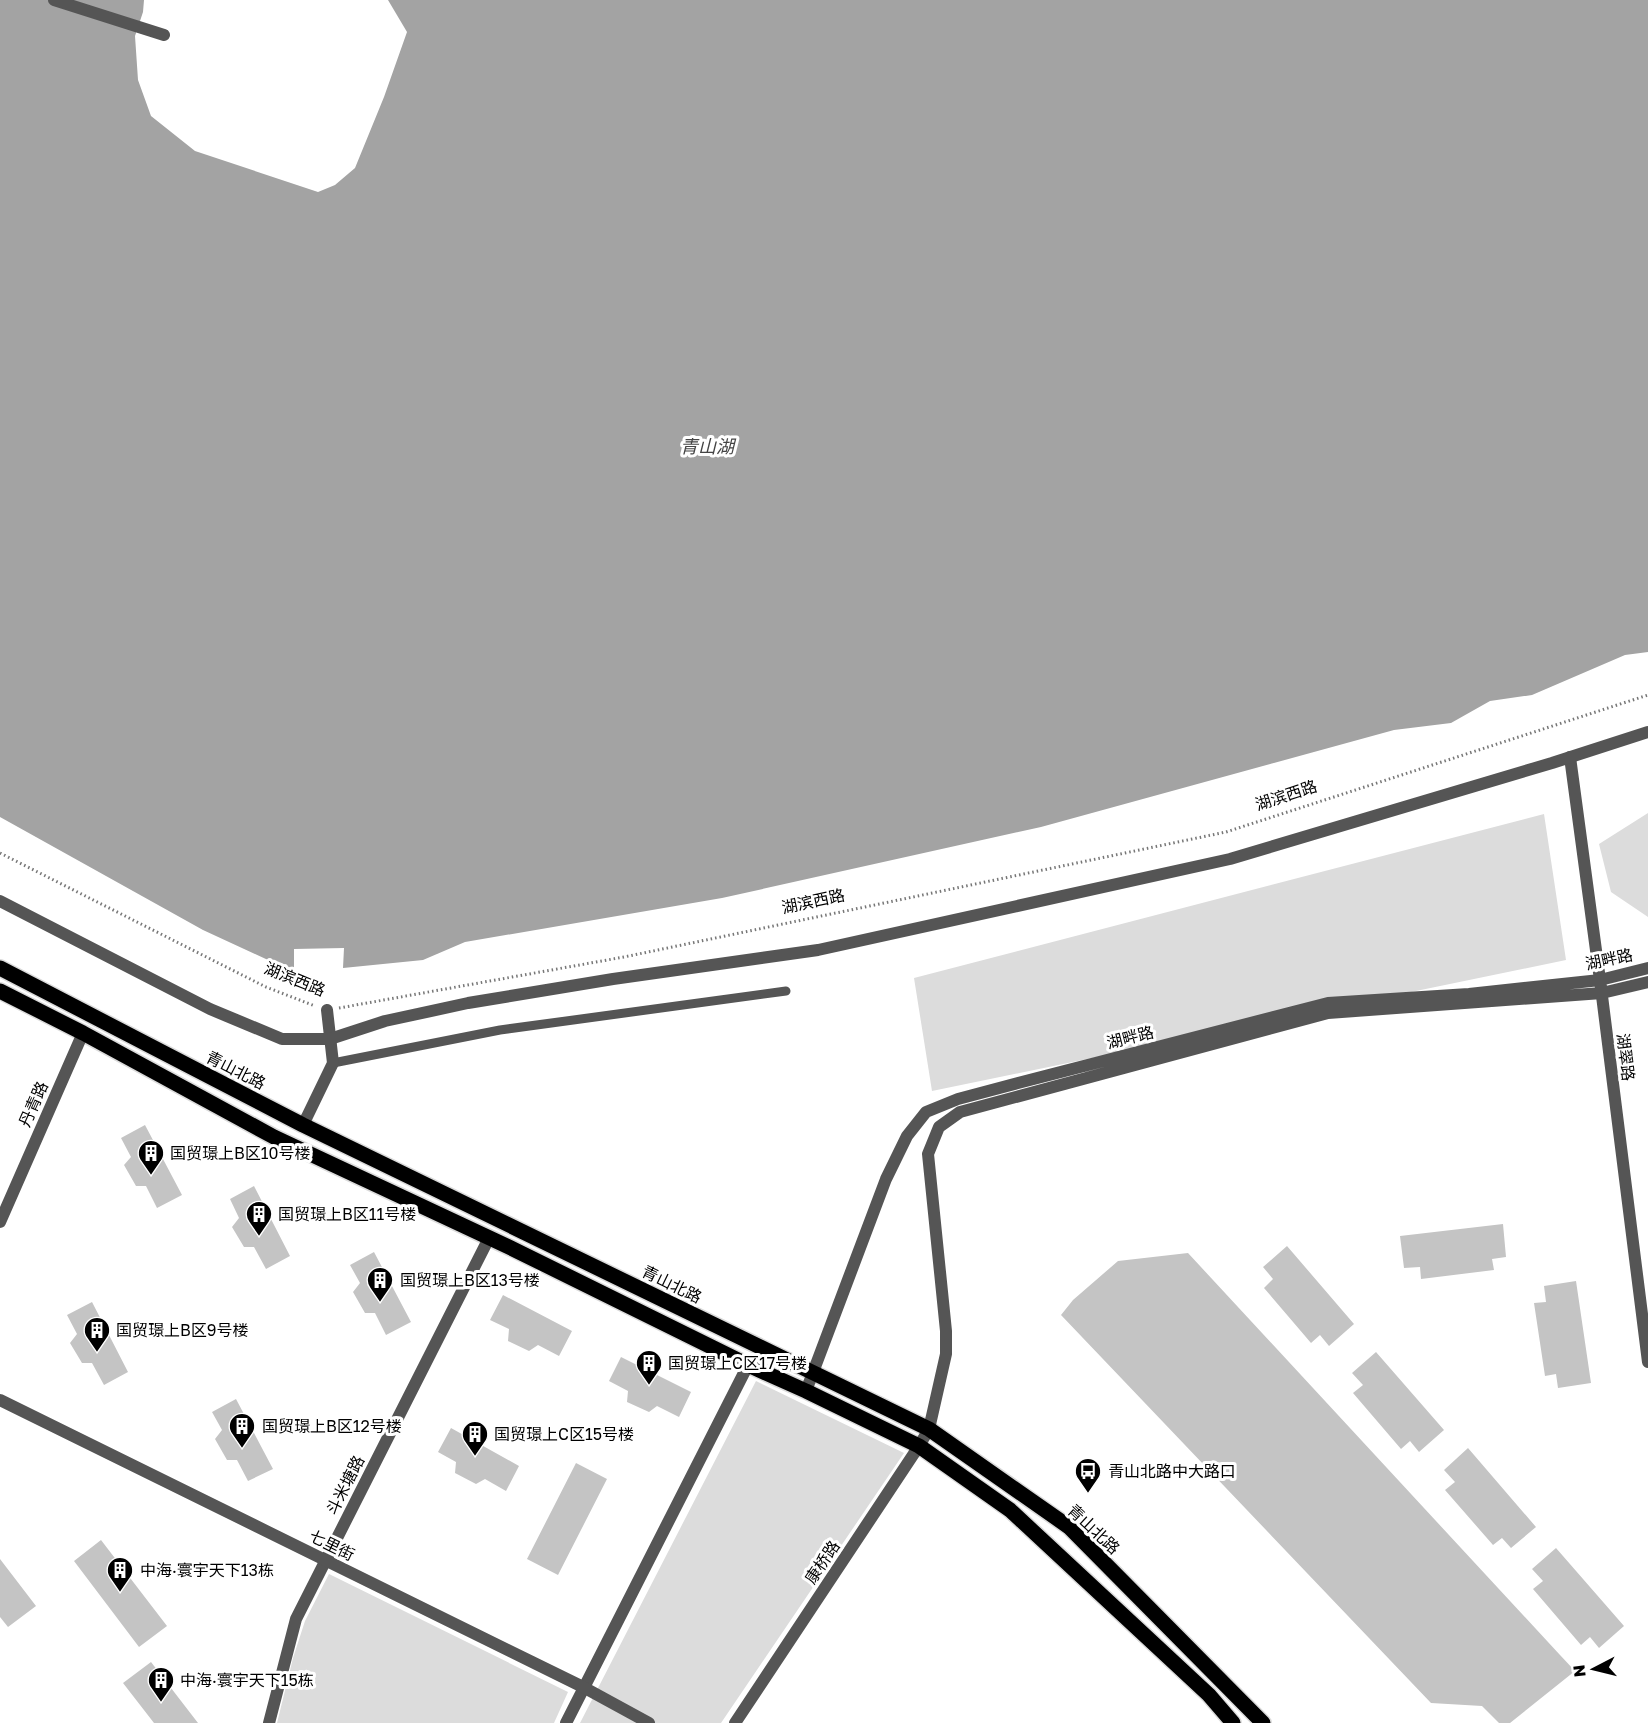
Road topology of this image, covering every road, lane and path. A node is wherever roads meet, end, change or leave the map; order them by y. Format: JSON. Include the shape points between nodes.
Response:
{"nodes":[{"id":1,"x":54,"y":0,"type":"edge"},
{"id":2,"x":164,"y":35,"type":"dead end"},
{"id":3,"x":1648,"y":695,"type":"edge"},
{"id":4,"x":1648,"y":732,"type":"edge"},
{"id":5,"x":1570,"y":757,"type":"junction"},
{"id":6,"x":0,"y":853,"type":"edge"},
{"id":7,"x":0,"y":901,"type":"edge"},
{"id":8,"x":0,"y":968,"type":"edge"},
{"id":9,"x":1648,"y":968,"type":"edge"},
{"id":10,"x":1600,"y":980,"type":"junction"},
{"id":11,"x":1648,"y":982,"type":"edge"},
{"id":12,"x":0,"y":991,"type":"edge"},
{"id":13,"x":786,"y":991,"type":"dead end"},
{"id":14,"x":1602,"y":993,"type":"junction"},
{"id":15,"x":327,"y":1010,"type":"junction"},
{"id":16,"x":83,"y":1033,"type":"junction"},
{"id":17,"x":330,"y":1039,"type":"junction"},
{"id":18,"x":333,"y":1063,"type":"junction"},
{"id":19,"x":303,"y":1125,"type":"junction"},
{"id":20,"x":0,"y":1222,"type":"edge"},
{"id":21,"x":489,"y":1238,"type":"junction"},
{"id":22,"x":1648,"y":1362,"type":"edge"},
{"id":23,"x":748,"y":1365,"type":"junction"},
{"id":24,"x":813,"y":1372,"type":"junction"},
{"id":25,"x":806,"y":1391,"type":"junction"},
{"id":26,"x":0,"y":1400,"type":"edge"},
{"id":27,"x":930,"y":1423,"type":"junction"},
{"id":28,"x":919,"y":1446,"type":"junction"},
{"id":29,"x":325,"y":1560,"type":"junction"},
{"id":30,"x":583,"y":1688,"type":"junction"},
{"id":31,"x":269,"y":1723,"type":"edge"},
{"id":32,"x":566,"y":1723,"type":"edge"},
{"id":33,"x":649,"y":1723,"type":"edge"},
{"id":34,"x":735,"y":1723,"type":"edge"},
{"id":35,"x":1233,"y":1723,"type":"edge"},
{"id":36,"x":1263,"y":1723,"type":"edge"}],
"edges":[{"from":1,"to":2,"type":"street"},
{"from":3,"to":15,"type":"path","name":"湖滨西路","via":[[1226,832],[624,957]]},
{"from":4,"to":5,"type":"street"},
{"from":5,"to":10,"type":"street","name":"湖翠路"},
{"from":5,"to":17,"type":"street","via":[[1230,859],[818,950],[468,1003],[385,1021]]},
{"from":6,"to":15,"type":"path","name":"湖滨西路","via":[[266,987]]},
{"from":7,"to":17,"type":"street","via":[[210,1009],[282,1039]]},
{"from":8,"to":19,"type":"main road","name":"青山北路"},
{"from":9,"to":10,"type":"street","name":"湖畔路"},
{"from":10,"to":14,"type":"street","name":"湖翠路"},
{"from":10,"to":24,"type":"street","name":"湖畔路","via":[[1328,1003],[1008,1085],[926,1112],[907,1136],[886,1179]]},
{"from":11,"to":14,"type":"street","name":"湖畔路"},
{"from":12,"to":16,"type":"main road"},
{"from":13,"to":18,"type":"lane","via":[[500,1030]]},
{"from":14,"to":22,"type":"street","name":"湖翠路"},
{"from":14,"to":27,"type":"street","name":"湖畔路","via":[[1328,1013],[960,1112],[939,1127],[928,1154],[946,1331],[946,1354]]},
{"from":15,"to":17,"type":"street"},
{"from":16,"to":20,"type":"street","name":"丹青路"},
{"from":16,"to":21,"type":"main road","via":[[274,1137]]},
{"from":17,"to":18,"type":"street"},
{"from":18,"to":19,"type":"street"},
{"from":19,"to":24,"type":"main road","name":"青山北路"},
{"from":21,"to":23,"type":"main road"},
{"from":21,"to":29,"type":"street","name":"斗米塘路"},
{"from":23,"to":25,"type":"main road"},
{"from":23,"to":30,"type":"street"},
{"from":24,"to":25,"type":"street","name":"湖畔路"},
{"from":24,"to":27,"type":"main road","name":"青山北路"},
{"from":25,"to":28,"type":"main road"},
{"from":26,"to":29,"type":"street","name":"七里街"},
{"from":27,"to":28,"type":"street","name":"康桥路"},
{"from":27,"to":36,"type":"main road","name":"青山北路","via":[[1070,1527]]},
{"from":28,"to":34,"type":"street","name":"康桥路"},
{"from":28,"to":35,"type":"main road","via":[[1010,1510],[1209,1695]]},
{"from":29,"to":30,"type":"street","name":"七里街"},
{"from":29,"to":31,"type":"street","name":"斗米塘路","via":[[296,1619]]},
{"from":30,"to":32,"type":"street"},
{"from":30,"to":33,"type":"street","name":"七里街"}]}
